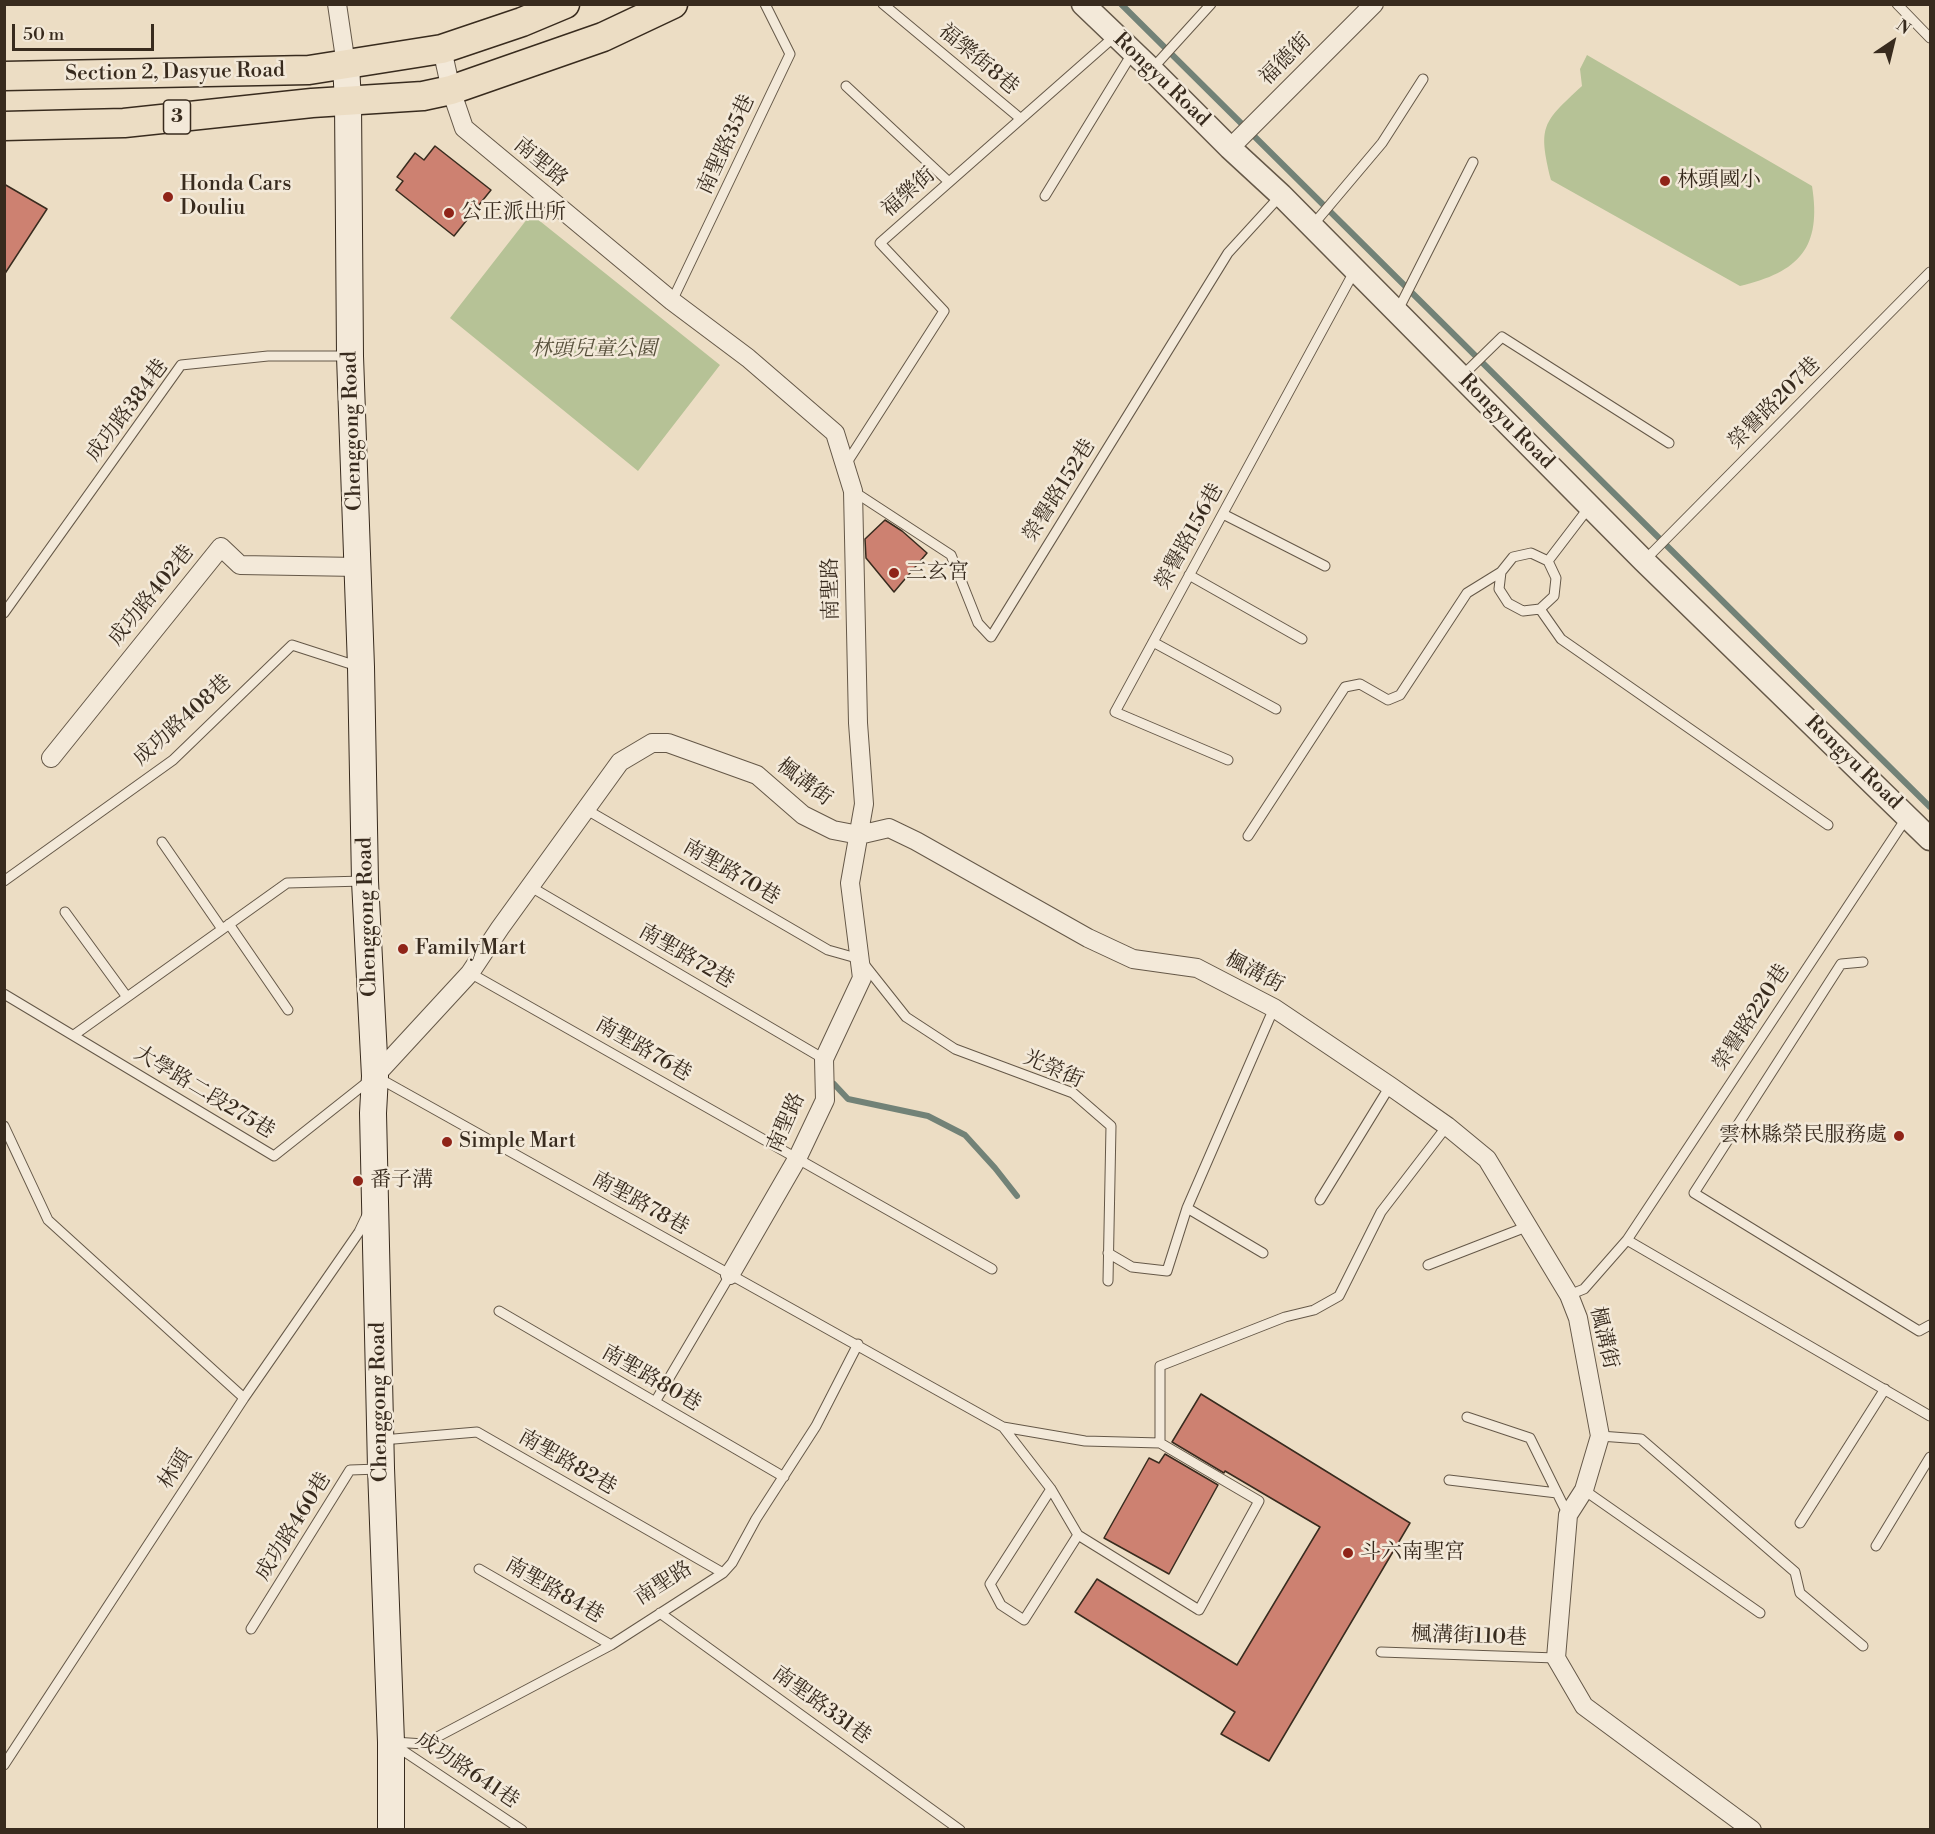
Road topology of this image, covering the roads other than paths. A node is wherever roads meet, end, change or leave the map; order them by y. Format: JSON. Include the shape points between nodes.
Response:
{"nodes":[{"id":1,"x":337,"y":4,"type":"edge"},
{"id":2,"x":565,"y":4,"type":"edge"},
{"id":3,"x":673,"y":4,"type":"edge"},
{"id":4,"x":765,"y":4,"type":"edge"},
{"id":5,"x":884,"y":4,"type":"edge"},
{"id":6,"x":1083,"y":4,"type":"edge"},
{"id":7,"x":1211,"y":4,"type":"edge"},
{"id":8,"x":1374,"y":4,"type":"edge"},
{"id":9,"x":1897,"y":4,"type":"edge"},
{"id":10,"x":1115,"y":36,"type":"junction"},
{"id":11,"x":1930,"y":38,"type":"edge"},
{"id":12,"x":442,"y":49,"type":"junction"},
{"id":13,"x":1133,"y":52,"type":"junction"},
{"id":14,"x":346,"y":65,"type":"junction"},
{"id":15,"x":1151,"y":69,"type":"junction"},
{"id":16,"x":4,"y":76,"type":"edge"},
{"id":17,"x":1424,"y":79,"type":"dead end"},
{"id":18,"x":846,"y":86,"type":"dead end"},
{"id":19,"x":451,"y":90,"type":"junction"},
{"id":20,"x":348,"y":102,"type":"junction"},
{"id":21,"x":1021,"y":119,"type":"junction"},
{"id":22,"x":4,"y":126,"type":"edge"},
{"id":23,"x":1230,"y":148,"type":"junction"},
{"id":24,"x":1473,"y":162,"type":"dead end"},
{"id":25,"x":949,"y":182,"type":"junction"},
{"id":26,"x":1281,"y":195,"type":"junction"},
{"id":27,"x":1045,"y":196,"type":"dead end"},
{"id":28,"x":1312,"y":226,"type":"junction"},
{"id":29,"x":1355,"y":270,"type":"junction"},
{"id":30,"x":1930,"y":272,"type":"edge"},
{"id":31,"x":672,"y":301,"type":"junction"},
{"id":32,"x":1396,"y":312,"type":"junction"},
{"id":33,"x":350,"y":356,"type":"junction"},
{"id":34,"x":1462,"y":376,"type":"junction"},
{"id":35,"x":1669,"y":443,"type":"dead end"},
{"id":36,"x":845,"y":465,"type":"junction"},
{"id":37,"x":853,"y":491,"type":"junction"},
{"id":38,"x":1590,"y":506,"type":"junction"},
{"id":39,"x":1223,"y":514,"type":"junction"},
{"id":40,"x":1548,"y":561,"type":"junction"},
{"id":41,"x":1644,"y":561,"type":"junction"},
{"id":42,"x":1325,"y":566,"type":"dead end"},
{"id":43,"x":358,"y":567,"type":"junction"},
{"id":44,"x":1501,"y":572,"type":"junction"},
{"id":45,"x":1190,"y":575,"type":"junction"},
{"id":46,"x":1540,"y":609,"type":"junction"},
{"id":47,"x":4,"y":613,"type":"edge"},
{"id":48,"x":1302,"y":639,"type":"dead end"},
{"id":49,"x":1153,"y":642,"type":"junction"},
{"id":50,"x":361,"y":667,"type":"junction"},
{"id":51,"x":1276,"y":709,"type":"dead end"},
{"id":52,"x":51,"y":758,"type":"dead end"},
{"id":53,"x":1228,"y":760,"type":"dead end"},
{"id":54,"x":586,"y":810,"type":"junction"},
{"id":55,"x":1907,"y":816,"type":"junction"},
{"id":56,"x":1828,"y":825,"type":"dead end"},
{"id":57,"x":859,"y":835,"type":"junction"},
{"id":58,"x":1248,"y":836,"type":"dead end"},
{"id":59,"x":1930,"y":839,"type":"edge"},
{"id":60,"x":162,"y":842,"type":"dead end"},
{"id":61,"x":4,"y":881,"type":"edge"},
{"id":62,"x":365,"y":881,"type":"junction"},
{"id":63,"x":531,"y":887,"type":"junction"},
{"id":64,"x":65,"y":912,"type":"dead end"},
{"id":65,"x":226,"y":927,"type":"junction"},
{"id":66,"x":860,"y":959,"type":"junction"},
{"id":67,"x":1863,"y":962,"type":"dead end"},
{"id":68,"x":470,"y":973,"type":"junction"},
{"id":69,"x":4,"y":994,"type":"edge"},
{"id":70,"x":127,"y":998,"type":"junction"},
{"id":71,"x":1274,"y":1008,"type":"junction"},
{"id":72,"x":288,"y":1010,"type":"dead end"},
{"id":73,"x":74,"y":1035,"type":"junction"},
{"id":74,"x":824,"y":1059,"type":"junction"},
{"id":75,"x":375,"y":1076,"type":"junction"},
{"id":76,"x":1390,"y":1086,"type":"junction"},
{"id":77,"x":4,"y":1126,"type":"edge"},
{"id":78,"x":1447,"y":1126,"type":"junction"},
{"id":79,"x":797,"y":1159,"type":"junction"},
{"id":80,"x":376,"y":1195,"type":"junction"},
{"id":81,"x":1320,"y":1200,"type":"dead end"},
{"id":82,"x":1187,"y":1208,"type":"junction"},
{"id":83,"x":1526,"y":1227,"type":"junction"},
{"id":84,"x":1627,"y":1240,"type":"junction"},
{"id":85,"x":1108,"y":1253,"type":"junction"},
{"id":86,"x":1263,"y":1253,"type":"dead end"},
{"id":87,"x":1428,"y":1265,"type":"dead end"},
{"id":88,"x":992,"y":1269,"type":"dead end"},
{"id":89,"x":730,"y":1275,"type":"junction"},
{"id":90,"x":1108,"y":1281,"type":"dead end"},
{"id":91,"x":1569,"y":1295,"type":"junction"},
{"id":92,"x":500,"y":1311,"type":"dead end"},
{"id":93,"x":1930,"y":1325,"type":"edge"},
{"id":94,"x":858,"y":1344,"type":"junction"},
{"id":95,"x":1885,"y":1389,"type":"junction"},
{"id":96,"x":244,"y":1398,"type":"junction"},
{"id":97,"x":655,"y":1402,"type":"junction"},
{"id":98,"x":1930,"y":1416,"type":"edge"},
{"id":99,"x":1467,"y":1417,"type":"dead end"},
{"id":100,"x":1003,"y":1427,"type":"junction"},
{"id":101,"x":1600,"y":1436,"type":"junction"},
{"id":102,"x":381,"y":1441,"type":"junction"},
{"id":103,"x":1160,"y":1443,"type":"junction"},
{"id":104,"x":1930,"y":1457,"type":"edge"},
{"id":105,"x":381,"y":1468,"type":"junction"},
{"id":106,"x":784,"y":1477,"type":"junction"},
{"id":107,"x":1449,"y":1480,"type":"dead end"},
{"id":108,"x":1051,"y":1489,"type":"junction"},
{"id":109,"x":1584,"y":1490,"type":"junction"},
{"id":110,"x":1557,"y":1493,"type":"junction"},
{"id":111,"x":1568,"y":1515,"type":"junction"},
{"id":112,"x":1800,"y":1523,"type":"dead end"},
{"id":113,"x":1078,"y":1534,"type":"junction"},
{"id":114,"x":1876,"y":1546,"type":"dead end"},
{"id":115,"x":479,"y":1569,"type":"dead end"},
{"id":116,"x":723,"y":1573,"type":"junction"},
{"id":117,"x":660,"y":1613,"type":"junction"},
{"id":118,"x":1760,"y":1613,"type":"dead end"},
{"id":119,"x":251,"y":1629,"type":"dead end"},
{"id":120,"x":611,"y":1645,"type":"junction"},
{"id":121,"x":1863,"y":1646,"type":"dead end"},
{"id":122,"x":1381,"y":1652,"type":"dead end"},
{"id":123,"x":1556,"y":1658,"type":"junction"},
{"id":124,"x":391,"y":1742,"type":"junction"},
{"id":125,"x":4,"y":1765,"type":"edge"},
{"id":126,"x":391,"y":1830,"type":"edge"},
{"id":127,"x":522,"y":1830,"type":"edge"},
{"id":128,"x":960,"y":1830,"type":"edge"},
{"id":129,"x":1752,"y":1830,"type":"edge"}],
"edges":[{"from":1,"to":14,"type":"street","name":"Chenggong Road"},
{"from":2,"to":12,"type":"main road","number":"3"},
{"from":3,"to":19,"type":"main road","number":"3","via":[[603,37]]},
{"from":4,"to":31,"type":"lane","name":"南聖路35巷","via":[[790,54]]},
{"from":5,"to":21,"type":"lane","name":"福樂街8巷"},
{"from":6,"to":10,"type":"street","name":"Rongyu Road"},
{"from":7,"to":15,"type":"lane"},
{"from":8,"to":23,"type":"street","name":"福德街"},
{"from":9,"to":11,"type":"lane"},
{"from":10,"to":13,"type":"street","name":"Rongyu Road"},
{"from":10,"to":21,"type":"lane","name":"福樂街"},
{"from":12,"to":14,"type":"main road","number":"3"},
{"from":12,"to":19,"type":"street","name":"南聖路"},
{"from":13,"to":15,"type":"street","name":"Rongyu Road"},
{"from":13,"to":27,"type":"lane"},
{"from":14,"to":16,"type":"main road","name":"Section 2, Dasyue Road","number":"3","via":[[309,70]]},
{"from":14,"to":20,"type":"main road","name":"Chenggong Road"},
{"from":15,"to":23,"type":"street","name":"Rongyu Road"},
{"from":17,"to":28,"type":"lane","via":[[1382,143]]},
{"from":18,"to":25,"type":"lane"},
{"from":19,"to":20,"type":"main road","number":"3"},
{"from":19,"to":31,"type":"street","name":"南聖路","via":[[464,128]]},
{"from":20,"to":22,"type":"main road","name":"Section 2, Dasyue Road","number":"3","via":[[124,123]]},
{"from":20,"to":33,"type":"main road","name":"Chenggong Road"},
{"from":21,"to":25,"type":"lane","name":"福樂街"},
{"from":23,"to":26,"type":"street","name":"Rongyu Road"},
{"from":24,"to":32,"type":"lane"},
{"from":25,"to":36,"type":"lane","name":"福樂街","via":[[880,243],[944,311]]},
{"from":26,"to":28,"type":"street","name":"Rongyu Road"},
{"from":26,"to":37,"type":"lane","name":"榮譽路152巷","via":[[1228,253],[991,637],[978,623],[951,555]]},
{"from":28,"to":29,"type":"street","name":"Rongyu Road"},
{"from":29,"to":32,"type":"street","name":"Rongyu Road"},
{"from":29,"to":39,"type":"lane","name":"榮譽路156巷"},
{"from":30,"to":41,"type":"lane","name":"榮譽路207巷"},
{"from":31,"to":36,"type":"street","name":"南聖路","via":[[748,358],[835,433]]},
{"from":32,"to":34,"type":"street","name":"Rongyu Road"},
{"from":33,"to":43,"type":"main road","name":"Chenggong Road"},
{"from":33,"to":47,"type":"lane","name":"成功路384巷","via":[[268,356],[181,365]]},
{"from":34,"to":35,"type":"lane","via":[[1502,337]]},
{"from":34,"to":38,"type":"street","name":"Rongyu Road"},
{"from":36,"to":37,"type":"street","name":"南聖路"},
{"from":37,"to":57,"type":"street","name":"南聖路","via":[[858,723],[864,804]]},
{"from":38,"to":40,"type":"lane"},
{"from":38,"to":41,"type":"street","name":"Rongyu Road"},
{"from":39,"to":42,"type":"lane"},
{"from":39,"to":45,"type":"lane","name":"榮譽路156巷"},
{"from":40,"to":44,"type":"lane","via":[[1531,553],[1512,557]]},
{"from":40,"to":46,"type":"lane","via":[[1556,578],[1554,596]]},
{"from":41,"to":55,"type":"street","name":"Rongyu Road"},
{"from":43,"to":50,"type":"main road","name":"Chenggong Road"},
{"from":43,"to":52,"type":"street","name":"成功路402巷","via":[[240,565],[221,547]]},
{"from":44,"to":46,"type":"lane","via":[[1499,589],[1508,603],[1523,611]]},
{"from":44,"to":58,"type":"lane","via":[[1467,593],[1400,695],[1388,700],[1360,684],[1345,687]]},
{"from":45,"to":48,"type":"lane"},
{"from":45,"to":49,"type":"lane","name":"榮譽路156巷"},
{"from":46,"to":56,"type":"lane","via":[[1561,639]]},
{"from":49,"to":51,"type":"lane"},
{"from":49,"to":53,"type":"lane","name":"榮譽路156巷","via":[[1115,712]]},
{"from":50,"to":61,"type":"lane","name":"成功路408巷","via":[[292,645],[173,760]]},
{"from":50,"to":62,"type":"main road","name":"Chenggong Road"},
{"from":54,"to":57,"type":"street","name":"楓溝街","via":[[620,762],[652,743],[668,743],[757,775],[802,815],[833,830]]},
{"from":54,"to":63,"type":"street","name":"楓溝街"},
{"from":54,"to":66,"type":"lane","name":"南聖路70巷","via":[[828,950]]},
{"from":55,"to":59,"type":"street","name":"Rongyu Road"},
{"from":55,"to":84,"type":"lane","name":"榮譽路220巷"},
{"from":57,"to":66,"type":"street","name":"南聖路","via":[[850,883]]},
{"from":57,"to":71,"type":"street","name":"楓溝街","via":[[889,828],[1133,959],[1197,968]]},
{"from":60,"to":65,"type":"lane"},
{"from":62,"to":65,"type":"lane","via":[[287,883]]},
{"from":62,"to":75,"type":"main road","name":"Chenggong Road"},
{"from":63,"to":68,"type":"street","name":"楓溝街"},
{"from":63,"to":74,"type":"lane","name":"南聖路72巷"},
{"from":64,"to":70,"type":"lane"},
{"from":65,"to":70,"type":"lane"},
{"from":65,"to":72,"type":"lane"},
{"from":66,"to":74,"type":"street","name":"南聖路","via":[[862,978]]},
{"from":66,"to":85,"type":"lane","name":"光榮街","via":[[906,1017],[955,1049],[1073,1093],[1111,1126]]},
{"from":67,"to":93,"type":"lane","via":[[1841,964],[1694,1193],[1919,1331]]},
{"from":68,"to":75,"type":"street","name":"楓溝街"},
{"from":68,"to":79,"type":"lane","name":"南聖路76巷"},
{"from":69,"to":73,"type":"lane","name":"大學路二段275巷"},
{"from":70,"to":73,"type":"lane"},
{"from":71,"to":76,"type":"street","name":"楓溝街"},
{"from":71,"to":82,"type":"lane"},
{"from":73,"to":75,"type":"lane","name":"大學路二段275巷","via":[[274,1156]]},
{"from":74,"to":79,"type":"street","name":"南聖路","via":[[825,1100]]},
{"from":75,"to":80,"type":"main road","name":"Chenggong Road"},
{"from":75,"to":89,"type":"lane","name":"南聖路78巷"},
{"from":76,"to":78,"type":"street","name":"楓溝街"},
{"from":76,"to":81,"type":"lane"},
{"from":77,"to":96,"type":"lane","via":[[48,1220]]},
{"from":78,"to":83,"type":"street","name":"楓溝街","via":[[1487,1159]]},
{"from":78,"to":103,"type":"lane","via":[[1381,1212],[1339,1296],[1314,1310],[1285,1317],[1160,1366]]},
{"from":79,"to":88,"type":"lane","name":"南聖路76巷"},
{"from":79,"to":89,"type":"street","name":"南聖路"},
{"from":80,"to":96,"type":"lane","name":"林頭","via":[[359,1232]]},
{"from":80,"to":102,"type":"main road","name":"Chenggong Road"},
{"from":82,"to":85,"type":"lane","via":[[1167,1271],[1132,1267]]},
{"from":82,"to":86,"type":"lane"},
{"from":83,"to":87,"type":"lane"},
{"from":83,"to":91,"type":"street","name":"楓溝街"},
{"from":84,"to":91,"type":"lane","name":"榮譽路220巷","via":[[1584,1289]]},
{"from":84,"to":95,"type":"lane"},
{"from":85,"to":90,"type":"lane","name":"光榮街"},
{"from":89,"to":94,"type":"lane","name":"南聖路78巷"},
{"from":89,"to":97,"type":"lane"},
{"from":91,"to":101,"type":"street","name":"楓溝街","via":[[1578,1317]]},
{"from":92,"to":97,"type":"lane","name":"南聖路80巷"},
{"from":94,"to":100,"type":"lane","name":"南聖路78巷"},
{"from":94,"to":106,"type":"lane","name":"南聖路","via":[[816,1426]]},
{"from":95,"to":98,"type":"lane"},
{"from":95,"to":112,"type":"lane"},
{"from":96,"to":125,"type":"lane","name":"林頭"},
{"from":97,"to":106,"type":"lane","name":"南聖路80巷"},
{"from":99,"to":110,"type":"lane","via":[[1530,1438]]},
{"from":100,"to":103,"type":"lane","via":[[1085,1441]]},
{"from":100,"to":108,"type":"lane"},
{"from":101,"to":109,"type":"street","name":"楓溝街"},
{"from":101,"to":121,"type":"lane","via":[[1641,1439],[1795,1572],[1800,1593]]},
{"from":102,"to":105,"type":"main road","name":"Chenggong Road"},
{"from":102,"to":116,"type":"lane","name":"南聖路82巷","via":[[477,1432]]},
{"from":103,"to":113,"type":"lane","via":[[1259,1501],[1199,1610]]},
{"from":104,"to":114,"type":"lane"},
{"from":105,"to":119,"type":"lane","name":"成功路460巷","via":[[350,1470]]},
{"from":105,"to":124,"type":"main road","name":"Chenggong Road"},
{"from":106,"to":116,"type":"lane","name":"南聖路"},
{"from":107,"to":110,"type":"lane"},
{"from":108,"to":113,"type":"lane"},
{"from":108,"to":113,"type":"lane","via":[[990,1584],[1001,1605],[1024,1620]]},
{"from":109,"to":111,"type":"street","name":"楓溝街"},
{"from":109,"to":118,"type":"lane"},
{"from":110,"to":111,"type":"lane"},
{"from":111,"to":123,"type":"street","name":"楓溝街"},
{"from":115,"to":120,"type":"lane","name":"南聖路84巷"},
{"from":116,"to":117,"type":"lane","name":"南聖路"},
{"from":117,"to":120,"type":"lane","name":"南聖路"},
{"from":117,"to":128,"type":"lane","name":"南聖路331巷"},
{"from":120,"to":124,"type":"lane","name":"南聖路","via":[[424,1744]]},
{"from":122,"to":123,"type":"lane","name":"楓溝街110巷"},
{"from":123,"to":129,"type":"street","via":[[1584,1706]]},
{"from":124,"to":126,"type":"main road","name":"Chenggong Road"},
{"from":124,"to":127,"type":"lane","name":"成功路641巷"}]}
